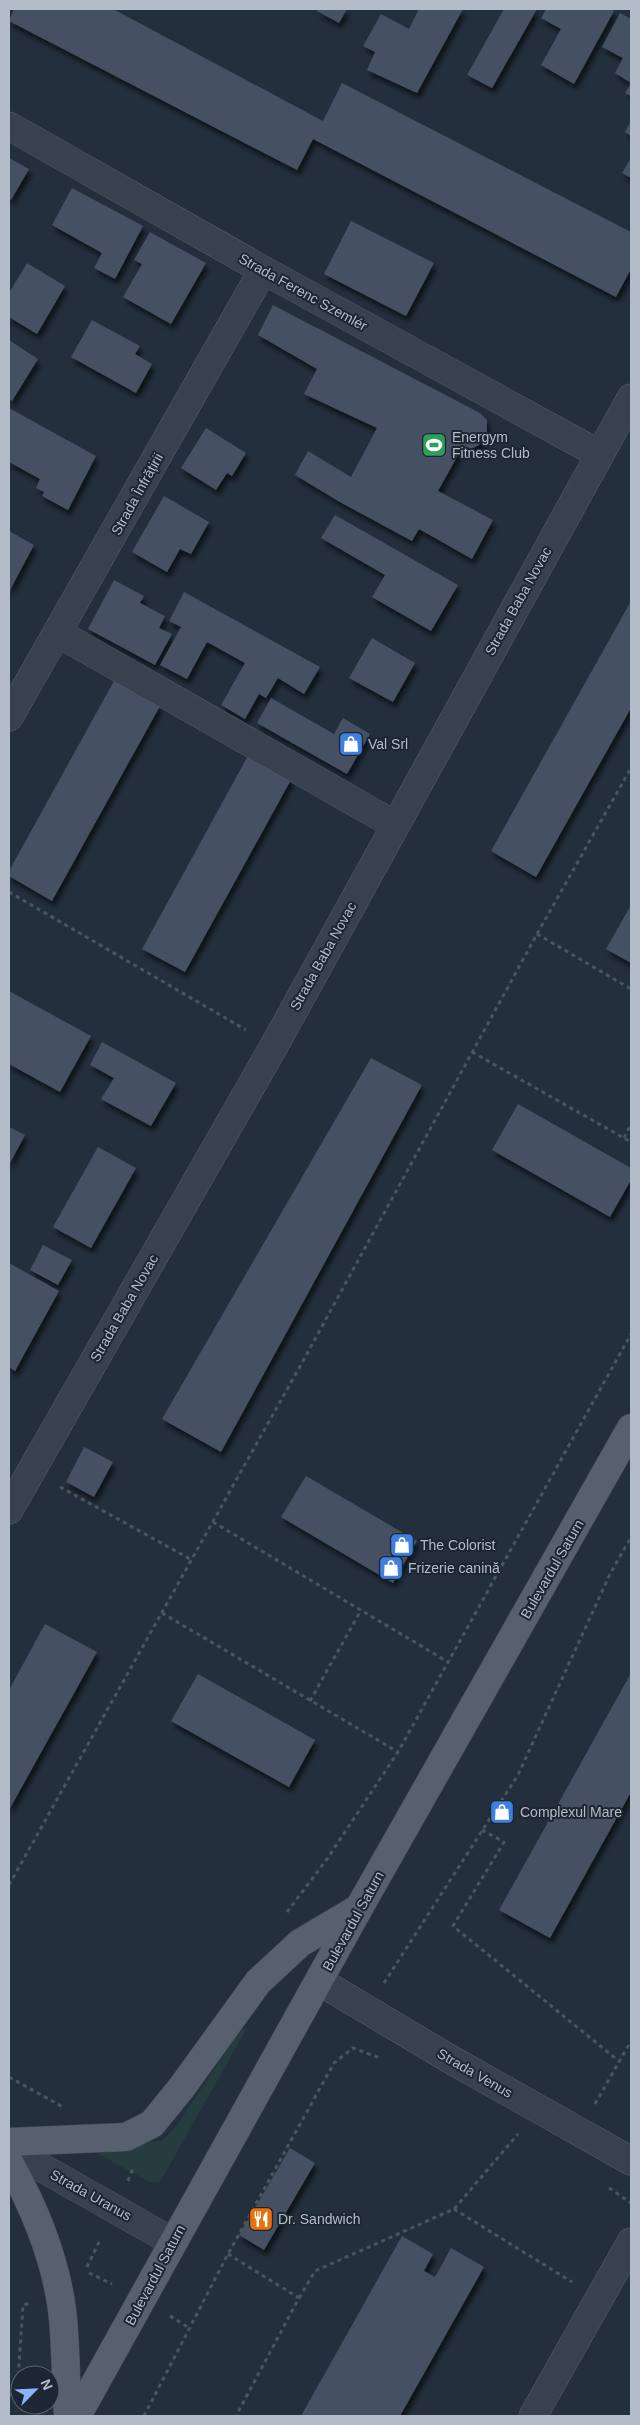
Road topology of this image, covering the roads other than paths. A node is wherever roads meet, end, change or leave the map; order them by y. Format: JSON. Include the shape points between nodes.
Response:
{"nodes":[{"id":1,"x":9,"y":126,"type":"edge"},
{"id":2,"x":263,"y":270,"type":"junction"},
{"id":3,"x":631,"y":398,"type":"edge"},
{"id":4,"x":599,"y":454,"type":"junction"},
{"id":5,"x":58,"y":633,"type":"junction"},
{"id":6,"x":9,"y":717,"type":"edge"},
{"id":7,"x":395,"y":825,"type":"junction"},
{"id":8,"x":631,"y":1428,"type":"edge"},
{"id":9,"x":9,"y":1510,"type":"edge"},
{"id":10,"x":359,"y":1908,"type":"junction"},
{"id":11,"x":319,"y":1981,"type":"junction"},
{"id":12,"x":9,"y":2142,"type":"edge"},
{"id":13,"x":9,"y":2149,"type":"edge"},
{"id":14,"x":631,"y":2161,"type":"edge"},
{"id":15,"x":9,"y":2162,"type":"edge"},
{"id":16,"x":173,"y":2242,"type":"junction"},
{"id":17,"x":631,"y":2242,"type":"edge"},
{"id":18,"x":68,"y":2416,"type":"edge"},
{"id":19,"x":77,"y":2416,"type":"edge"},
{"id":20,"x":533,"y":2416,"type":"edge"}],
"edges":[{"from":1,"to":2,"type":"street","name":"Strada Ferenc Szemlér"},
{"from":2,"to":4,"type":"street","name":"Strada Ferenc Szemlér"},
{"from":2,"to":5,"type":"street","name":"Strada Înfrățirii"},
{"from":3,"to":4,"type":"street","name":"Strada Baba Novac"},
{"from":4,"to":7,"type":"street","name":"Strada Baba Novac"},
{"from":5,"to":6,"type":"street","name":"Strada Înfrățirii"},
{"from":5,"to":7,"type":"street"},
{"from":7,"to":9,"type":"street","name":"Strada Baba Novac","via":[[274,1046]]},
{"from":8,"to":10,"type":"main road","name":"Bulevardul Saturn"},
{"from":10,"to":11,"type":"main road","name":"Bulevardul Saturn"},
{"from":10,"to":12,"type":"main road","via":[[300,1943],[258,1982],[152,2124],[126,2137]]},
{"from":11,"to":14,"type":"street","name":"Strada Venus"},
{"from":11,"to":16,"type":"main road","name":"Bulevardul Saturn"},
{"from":13,"to":16,"type":"street","name":"Strada Uranus"},
{"from":15,"to":18,"type":"main road","via":[[29,2198],[48,2246],[60,2296]]},
{"from":16,"to":19,"type":"main road","name":"Bulevardul Saturn"},
{"from":17,"to":20,"type":"street"}]}
